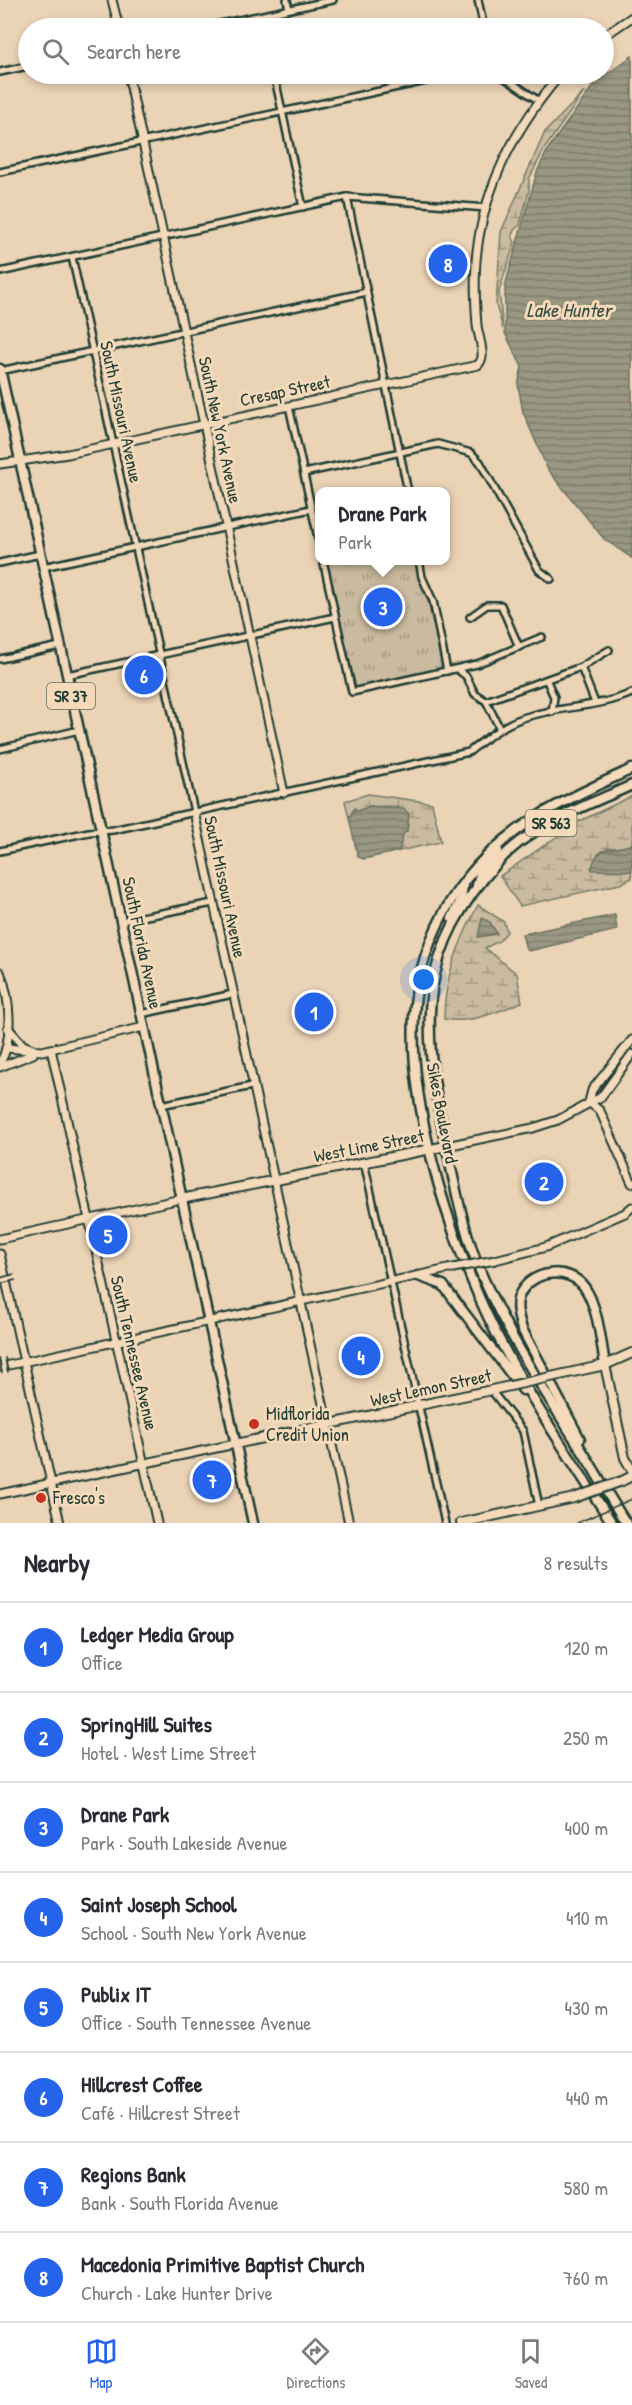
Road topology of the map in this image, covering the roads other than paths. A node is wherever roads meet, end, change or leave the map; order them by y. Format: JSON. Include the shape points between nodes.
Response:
{"nodes":[{"id":1,"x":112,"y":0,"type":"edge"},
{"id":2,"x":287,"y":0,"type":"edge"},
{"id":3,"x":333,"y":0,"type":"edge"},
{"id":4,"x":478,"y":0,"type":"edge"},
{"id":5,"x":289,"y":9,"type":"junction"},
{"id":6,"x":260,"y":16,"type":"joint"},
{"id":7,"x":632,"y":17,"type":"edge"},
{"id":8,"x":116,"y":18,"type":"edge"},
{"id":9,"x":250,"y":18,"type":"edge"},
{"id":10,"x":482,"y":18,"type":"edge"},
{"id":11,"x":614,"y":29,"type":"edge"},
{"id":12,"x":18,"y":68,"type":"edge"},
{"id":13,"x":0,"y":72,"type":"edge"},
{"id":14,"x":130,"y":84,"type":"edge"},
{"id":15,"x":276,"y":84,"type":"edge"},
{"id":16,"x":412,"y":84,"type":"edge"},
{"id":17,"x":514,"y":84,"type":"edge"},
{"id":18,"x":553,"y":84,"type":"edge"},
{"id":19,"x":539,"y":101,"type":"junction"},
{"id":20,"x":282,"y":112,"type":"junction"},
{"id":21,"x":143,"y":141,"type":"junction"},
{"id":22,"x":0,"y":172,"type":"edge"},
{"id":23,"x":347,"y":198,"type":"junction"},
{"id":24,"x":303,"y":207,"type":"junction"},
{"id":25,"x":486,"y":208,"type":"junction"},
{"id":26,"x":163,"y":237,"type":"junction"},
{"id":27,"x":72,"y":257,"type":"junction"},
{"id":28,"x":0,"y":272,"type":"edge"},
{"id":29,"x":367,"y":292,"type":"junction"},
{"id":30,"x":183,"y":331,"type":"junction"},
{"id":31,"x":93,"y":351,"type":"junction"},
{"id":32,"x":0,"y":370,"type":"edge"},
{"id":33,"x":386,"y":385,"type":"junction"},
{"id":34,"x":289,"y":406,"type":"junction"},
{"id":35,"x":203,"y":425,"type":"junction"},
{"id":36,"x":112,"y":444,"type":"junction"},
{"id":37,"x":399,"y":452,"type":"junction"},
{"id":38,"x":20,"y":461,"type":"junction"},
{"id":39,"x":0,"y":464,"type":"edge"},
{"id":40,"x":304,"y":473,"type":"junction"},
{"id":41,"x":407,"y":487,"type":"edge"},
{"id":42,"x":311,"y":508,"type":"junction"},
{"id":43,"x":315,"y":524,"type":"edge"},
{"id":44,"x":225,"y":527,"type":"junction"},
{"id":45,"x":136,"y":547,"type":"junction"},
{"id":46,"x":40,"y":554,"type":"junction"},
{"id":47,"x":0,"y":563,"type":"edge"},
{"id":48,"x":324,"y":565,"type":"edge"},
{"id":49,"x":420,"y":565,"type":"edge"},
{"id":50,"x":43,"y":567,"type":"junction"},
{"id":51,"x":551,"y":579,"type":"dead end"},
{"id":52,"x":335,"y":617,"type":"junction"},
{"id":53,"x":470,"y":617,"type":"dead end"},
{"id":54,"x":249,"y":636,"type":"junction"},
{"id":55,"x":542,"y":638,"type":"dead end"},
{"id":56,"x":60,"y":646,"type":"junction"},
{"id":57,"x":519,"y":647,"type":"junction"},
{"id":58,"x":609,"y":650,"type":"dead end"},
{"id":59,"x":160,"y":656,"type":"junction"},
{"id":60,"x":0,"y":659,"type":"edge"},
{"id":61,"x":581,"y":667,"type":"junction"},
{"id":62,"x":457,"y":669,"type":"junction"},
{"id":63,"x":447,"y":671,"type":"junction"},
{"id":64,"x":67,"y":675,"type":"junction"},
{"id":65,"x":547,"y":681,"type":"junction"},
{"id":66,"x":632,"y":693,"type":"edge"},
{"id":67,"x":486,"y":701,"type":"junction"},
{"id":68,"x":595,"y":703,"type":"junction"},
{"id":69,"x":552,"y":712,"type":"junction"},
{"id":70,"x":499,"y":728,"type":"junction"},
{"id":71,"x":79,"y":730,"type":"junction"},
{"id":72,"x":0,"y":748,"type":"edge"},
{"id":73,"x":632,"y":769,"type":"edge"},
{"id":74,"x":632,"y":785,"type":"edge"},
{"id":75,"x":284,"y":793,"type":"junction"},
{"id":76,"x":194,"y":812,"type":"junction"},
{"id":77,"x":101,"y":830,"type":"junction"},
{"id":78,"x":504,"y":840,"type":"junction"},
{"id":79,"x":0,"y":851,"type":"edge"},
{"id":80,"x":464,"y":883,"type":"junction"},
{"id":81,"x":476,"y":890,"type":"junction"},
{"id":82,"x":213,"y":903,"type":"junction"},
{"id":83,"x":121,"y":921,"type":"junction"},
{"id":84,"x":440,"y":954,"type":"junction"},
{"id":85,"x":0,"y":972,"type":"edge"},
{"id":86,"x":233,"y":994,"type":"junction"},
{"id":87,"x":141,"y":1014,"type":"junction"},
{"id":88,"x":144,"y":1027,"type":"junction"},
{"id":89,"x":8,"y":1028,"type":"junction"},
{"id":90,"x":632,"y":1040,"type":"edge"},
{"id":91,"x":6,"y":1048,"type":"junction"},
{"id":92,"x":51,"y":1049,"type":"junction"},
{"id":93,"x":41,"y":1051,"type":"junction"},
{"id":94,"x":632,"y":1054,"type":"edge"},
{"id":95,"x":0,"y":1065,"type":"edge"},
{"id":96,"x":252,"y":1086,"type":"junction"},
{"id":97,"x":589,"y":1102,"type":"junction"},
{"id":98,"x":160,"y":1105,"type":"junction"},
{"id":99,"x":446,"y":1146,"type":"junction"},
{"id":100,"x":429,"y":1149,"type":"junction"},
{"id":101,"x":364,"y":1162,"type":"junction"},
{"id":102,"x":273,"y":1181,"type":"junction"},
{"id":103,"x":632,"y":1183,"type":"edge"},
{"id":104,"x":181,"y":1199,"type":"junction"},
{"id":105,"x":632,"y":1207,"type":"edge"},
{"id":106,"x":89,"y":1219,"type":"junction"},
{"id":107,"x":0,"y":1239,"type":"edge"},
{"id":108,"x":0,"y":1254,"type":"edge"},
{"id":109,"x":418,"y":1276,"type":"junction"},
{"id":110,"x":15,"y":1277,"type":"dead end"},
{"id":111,"x":0,"y":1281,"type":"edge"},
{"id":112,"x":391,"y":1282,"type":"junction"},
{"id":113,"x":301,"y":1301,"type":"junction"},
{"id":114,"x":207,"y":1321,"type":"junction"},
{"id":115,"x":116,"y":1341,"type":"junction"},
{"id":116,"x":632,"y":1353,"type":"edge"},
{"id":117,"x":2,"y":1358,"type":"dead end"},
{"id":118,"x":24,"y":1362,"type":"junction"},
{"id":119,"x":605,"y":1365,"type":"junction"},
{"id":120,"x":3,"y":1370,"type":"edge"},
{"id":121,"x":491,"y":1390,"type":"junction"},
{"id":122,"x":418,"y":1406,"type":"junction"},
{"id":123,"x":547,"y":1420,"type":"junction"},
{"id":124,"x":328,"y":1425,"type":"junction"},
{"id":125,"x":235,"y":1444,"type":"junction"},
{"id":126,"x":144,"y":1464,"type":"junction"},
{"id":127,"x":592,"y":1467,"type":"junction"},
{"id":128,"x":632,"y":1470,"type":"edge"},
{"id":129,"x":632,"y":1476,"type":"edge"},
{"id":130,"x":51,"y":1484,"type":"junction"},
{"id":131,"x":0,"y":1494,"type":"edge"},
{"id":132,"x":539,"y":1506,"type":"junction"},
{"id":133,"x":60,"y":1523,"type":"edge"},
{"id":134,"x":157,"y":1523,"type":"edge"},
{"id":135,"x":253,"y":1523,"type":"edge"},
{"id":136,"x":349,"y":1523,"type":"edge"},
{"id":137,"x":446,"y":1523,"type":"edge"},
{"id":138,"x":460,"y":1523,"type":"edge"},
{"id":139,"x":612,"y":1523,"type":"edge"},
{"id":140,"x":626,"y":1523,"type":"edge"}],
"edges":[{"from":1,"to":8,"type":"street"},
{"from":2,"to":5,"type":"street"},
{"from":3,"to":5,"type":"street"},
{"from":4,"to":10,"type":"street"},
{"from":5,"to":6,"type":"street"},
{"from":6,"to":9,"type":"street"},
{"from":7,"to":11,"type":"street"},
{"from":12,"to":13,"type":"street"},
{"from":14,"to":21,"type":"street","name":"South New York Avenue"},
{"from":15,"to":20,"type":"street"},
{"from":16,"to":20,"type":"street"},
{"from":17,"to":19,"type":"street"},
{"from":18,"to":19,"type":"street"},
{"from":19,"to":25,"type":"street","via":[[500,166]]},
{"from":20,"to":21,"type":"street"},
{"from":20,"to":24,"type":"street"},
{"from":21,"to":22,"type":"street"},
{"from":21,"to":26,"type":"street","name":"South New York Avenue"},
{"from":23,"to":24,"type":"street"},
{"from":23,"to":25,"type":"street"},
{"from":23,"to":29,"type":"street"},
{"from":24,"to":26,"type":"street"},
{"from":25,"to":33,"type":"street","name":"Cresap Street","via":[[477,250],[475,291],[482,358],[475,366]]},
{"from":26,"to":27,"type":"street"},
{"from":26,"to":30,"type":"street","name":"South New York Avenue"},
{"from":27,"to":28,"type":"street"},
{"from":27,"to":31,"type":"street","name":"South Missouri Avenue"},
{"from":29,"to":30,"type":"street"},
{"from":29,"to":33,"type":"street"},
{"from":30,"to":31,"type":"street"},
{"from":30,"to":35,"type":"street","name":"South New York Avenue"},
{"from":31,"to":32,"type":"street"},
{"from":31,"to":36,"type":"street","name":"South Missouri Avenue"},
{"from":32,"to":38,"type":"main road","name":"South Florida Avenue","number":"SR 37"},
{"from":33,"to":34,"type":"street","name":"Cresap Street"},
{"from":33,"to":37,"type":"street"},
{"from":34,"to":35,"type":"street","name":"Cresap Street"},
{"from":34,"to":40,"type":"street"},
{"from":35,"to":36,"type":"street","name":"Cresap Street"},
{"from":35,"to":44,"type":"street","name":"South New York Avenue"},
{"from":36,"to":38,"type":"street","name":"Cresap Street"},
{"from":36,"to":45,"type":"street","name":"South Missouri Avenue"},
{"from":37,"to":40,"type":"street"},
{"from":37,"to":41,"type":"street"},
{"from":37,"to":51,"type":"street","via":[[443,444],[476,456],[539,570]]},
{"from":38,"to":39,"type":"street","name":"Cresap Street"},
{"from":38,"to":46,"type":"main road","name":"South Florida Avenue","number":"SR 37"},
{"from":40,"to":42,"type":"street"},
{"from":42,"to":43,"type":"street"},
{"from":42,"to":44,"type":"street"},
{"from":44,"to":45,"type":"street"},
{"from":44,"to":54,"type":"street","name":"South New York Avenue"},
{"from":45,"to":50,"type":"street"},
{"from":45,"to":59,"type":"street","name":"South Missouri Avenue"},
{"from":46,"to":47,"type":"street"},
{"from":46,"to":50,"type":"main road","name":"South Florida Avenue","number":"SR 37"},
{"from":48,"to":52,"type":"street"},
{"from":49,"to":63,"type":"street","via":[[433,601]]},
{"from":50,"to":56,"type":"main road","name":"South Florida Avenue","number":"SR 37"},
{"from":52,"to":54,"type":"street"},
{"from":52,"to":63,"type":"street","via":[[352,692]]},
{"from":53,"to":57,"type":"street","via":[[487,606],[501,605]]},
{"from":54,"to":59,"type":"street"},
{"from":54,"to":75,"type":"street","name":"South New York Avenue"},
{"from":55,"to":57,"type":"street"},
{"from":56,"to":60,"type":"street"},
{"from":56,"to":64,"type":"main road","name":"South Florida Avenue","number":"SR 37"},
{"from":57,"to":62,"type":"street"},
{"from":58,"to":61,"type":"street"},
{"from":59,"to":64,"type":"street"},
{"from":59,"to":76,"type":"street","name":"South Missouri Avenue"},
{"from":61,"to":65,"type":"street"},
{"from":61,"to":68,"type":"street"},
{"from":62,"to":63,"type":"street"},
{"from":62,"to":67,"type":"street","via":[[466,676],[475,694]]},
{"from":64,"to":71,"type":"main road","name":"South Florida Avenue","number":"SR 37"},
{"from":65,"to":67,"type":"street"},
{"from":65,"to":69,"type":"street","via":[[554,698]]},
{"from":66,"to":68,"type":"street"},
{"from":67,"to":70,"type":"street"},
{"from":68,"to":69,"type":"street"},
{"from":69,"to":70,"type":"street"},
{"from":70,"to":75,"type":"street","via":[[469,752]]},
{"from":71,"to":72,"type":"street"},
{"from":71,"to":77,"type":"main road","name":"South Florida Avenue","number":"SR 37"},
{"from":73,"to":78,"type":"main road","name":"Sikes Boulevard","number":"SR 563","via":[[566,800],[523,824]]},
{"from":74,"to":81,"type":"main road","name":"Sikes Boulevard","number":"SR 563","via":[[525,838],[500,860]]},
{"from":75,"to":76,"type":"street"},
{"from":76,"to":77,"type":"street"},
{"from":76,"to":82,"type":"street","name":"South Missouri Avenue"},
{"from":77,"to":79,"type":"street"},
{"from":77,"to":83,"type":"main road","name":"South Florida Avenue","number":"SR 37"},
{"from":78,"to":80,"type":"main road","name":"Sikes Boulevard","number":"SR 563"},
{"from":78,"to":81,"type":"main road","via":[[480,874]]},
{"from":80,"to":84,"type":"main road","via":[[461,900],[438,949]]},
{"from":80,"to":100,"type":"main road","name":"Sikes Boulevard","number":"SR 563","via":[[439,925],[418,984],[413,1052]]},
{"from":81,"to":84,"type":"main road","name":"Sikes Boulevard","number":"SR 563"},
{"from":82,"to":83,"type":"street"},
{"from":82,"to":86,"type":"street","name":"South Missouri Avenue"},
{"from":83,"to":87,"type":"main road","name":"South Florida Avenue","number":"SR 37"},
{"from":84,"to":99,"type":"main road","name":"Sikes Boulevard","number":"SR 563","via":[[429,1007],[428,1042]]},
{"from":85,"to":89,"type":"street","via":[[6,990]]},
{"from":86,"to":87,"type":"street"},
{"from":86,"to":96,"type":"street","name":"South Missouri Avenue"},
{"from":87,"to":88,"type":"main road","name":"South Florida Avenue","number":"SR 37"},
{"from":88,"to":92,"type":"street"},
{"from":88,"to":98,"type":"main road","name":"South Florida Avenue","number":"SR 37"},
{"from":89,"to":91,"type":"street"},
{"from":89,"to":93,"type":"street","via":[[27,1048]]},
{"from":90,"to":97,"type":"street","via":[[592,1090]]},
{"from":91,"to":93,"type":"street"},
{"from":91,"to":95,"type":"street"},
{"from":92,"to":93,"type":"street"},
{"from":92,"to":106,"type":"street","name":"South Tennessee Avenue"},
{"from":93,"to":95,"type":"street"},
{"from":94,"to":97,"type":"street","name":"West Lime Street","via":[[601,1097]]},
{"from":96,"to":98,"type":"street"},
{"from":96,"to":102,"type":"street","name":"South Missouri Avenue"},
{"from":97,"to":99,"type":"street","name":"West Lime Street","via":[[558,1120],[533,1128]]},
{"from":97,"to":103,"type":"street","via":[[600,1111]]},
{"from":98,"to":104,"type":"main road","name":"South Florida Avenue","number":"SR 37"},
{"from":99,"to":100,"type":"main road","name":"West Lime Street"},
{"from":99,"to":127,"type":"main road","name":"Sikes Boulevard","number":"SR 563","via":[[470,1242],[484,1279],[545,1393]]},
{"from":100,"to":101,"type":"main road","name":"West Lime Street"},
{"from":100,"to":123,"type":"main road","name":"Sikes Boulevard","number":"SR 563","via":[[457,1242],[475,1286],[496,1334]]},
{"from":101,"to":102,"type":"main road","name":"West Lime Street"},
{"from":101,"to":112,"type":"street"},
{"from":102,"to":104,"type":"main road","name":"West Lime Street"},
{"from":102,"to":113,"type":"street","name":"South Missouri Avenue"},
{"from":104,"to":106,"type":"street"},
{"from":104,"to":114,"type":"main road","name":"South Florida Avenue","number":"SR 37"},
{"from":105,"to":109,"type":"street","bridge":true,"via":[[558,1243]]},
{"from":106,"to":107,"type":"street"},
{"from":106,"to":115,"type":"street","name":"South Tennessee Avenue"},
{"from":108,"to":118,"type":"street"},
{"from":109,"to":112,"type":"street"},
{"from":109,"to":123,"type":"main road","via":[[443,1285]]},
{"from":110,"to":111,"type":"street","bridge":true},
{"from":112,"to":113,"type":"street"},
{"from":112,"to":122,"type":"street"},
{"from":113,"to":114,"type":"street"},
{"from":113,"to":124,"type":"street","name":"South Missouri Avenue"},
{"from":114,"to":115,"type":"street"},
{"from":114,"to":125,"type":"main road","name":"South Florida Avenue","number":"SR 37"},
{"from":115,"to":118,"type":"street"},
{"from":115,"to":126,"type":"street","name":"South Tennessee Avenue"},
{"from":116,"to":119,"type":"main road","name":"West Lemon Street"},
{"from":117,"to":120,"type":"street","bridge":true},
{"from":118,"to":120,"type":"street"},
{"from":118,"to":130,"type":"street"},
{"from":119,"to":121,"type":"main road","name":"West Lemon Street","bridge":true},
{"from":119,"to":127,"type":"main road","via":[[592,1302],[584,1287],[572,1276],[556,1272],[528,1285],[519,1296],[522,1329]]},
{"from":119,"to":128,"type":"main road","via":[[625,1458]]},
{"from":121,"to":122,"type":"main road","name":"West Lemon Street"},
{"from":121,"to":132,"type":"street","via":[[523,1431]]},
{"from":122,"to":124,"type":"main road","name":"West Lemon Street"},
{"from":122,"to":137,"type":"street"},
{"from":123,"to":139,"type":"main road","name":"Sikes Boulevard","number":"SR 563"},
{"from":124,"to":125,"type":"main road","name":"West Lemon Street"},
{"from":124,"to":136,"type":"street","name":"South Missouri Avenue"},
{"from":125,"to":126,"type":"street"},
{"from":125,"to":135,"type":"main road","name":"South Florida Avenue","number":"SR 37"},
{"from":126,"to":130,"type":"street"},
{"from":126,"to":134,"type":"street","name":"South Tennessee Avenue"},
{"from":127,"to":140,"type":"main road","name":"Sikes Boulevard","number":"SR 563"},
{"from":129,"to":132,"type":"main road","bridge":true,"via":[[574,1498]]},
{"from":130,"to":131,"type":"street"},
{"from":130,"to":133,"type":"street"},
{"from":132,"to":138,"type":"main road"}]}
